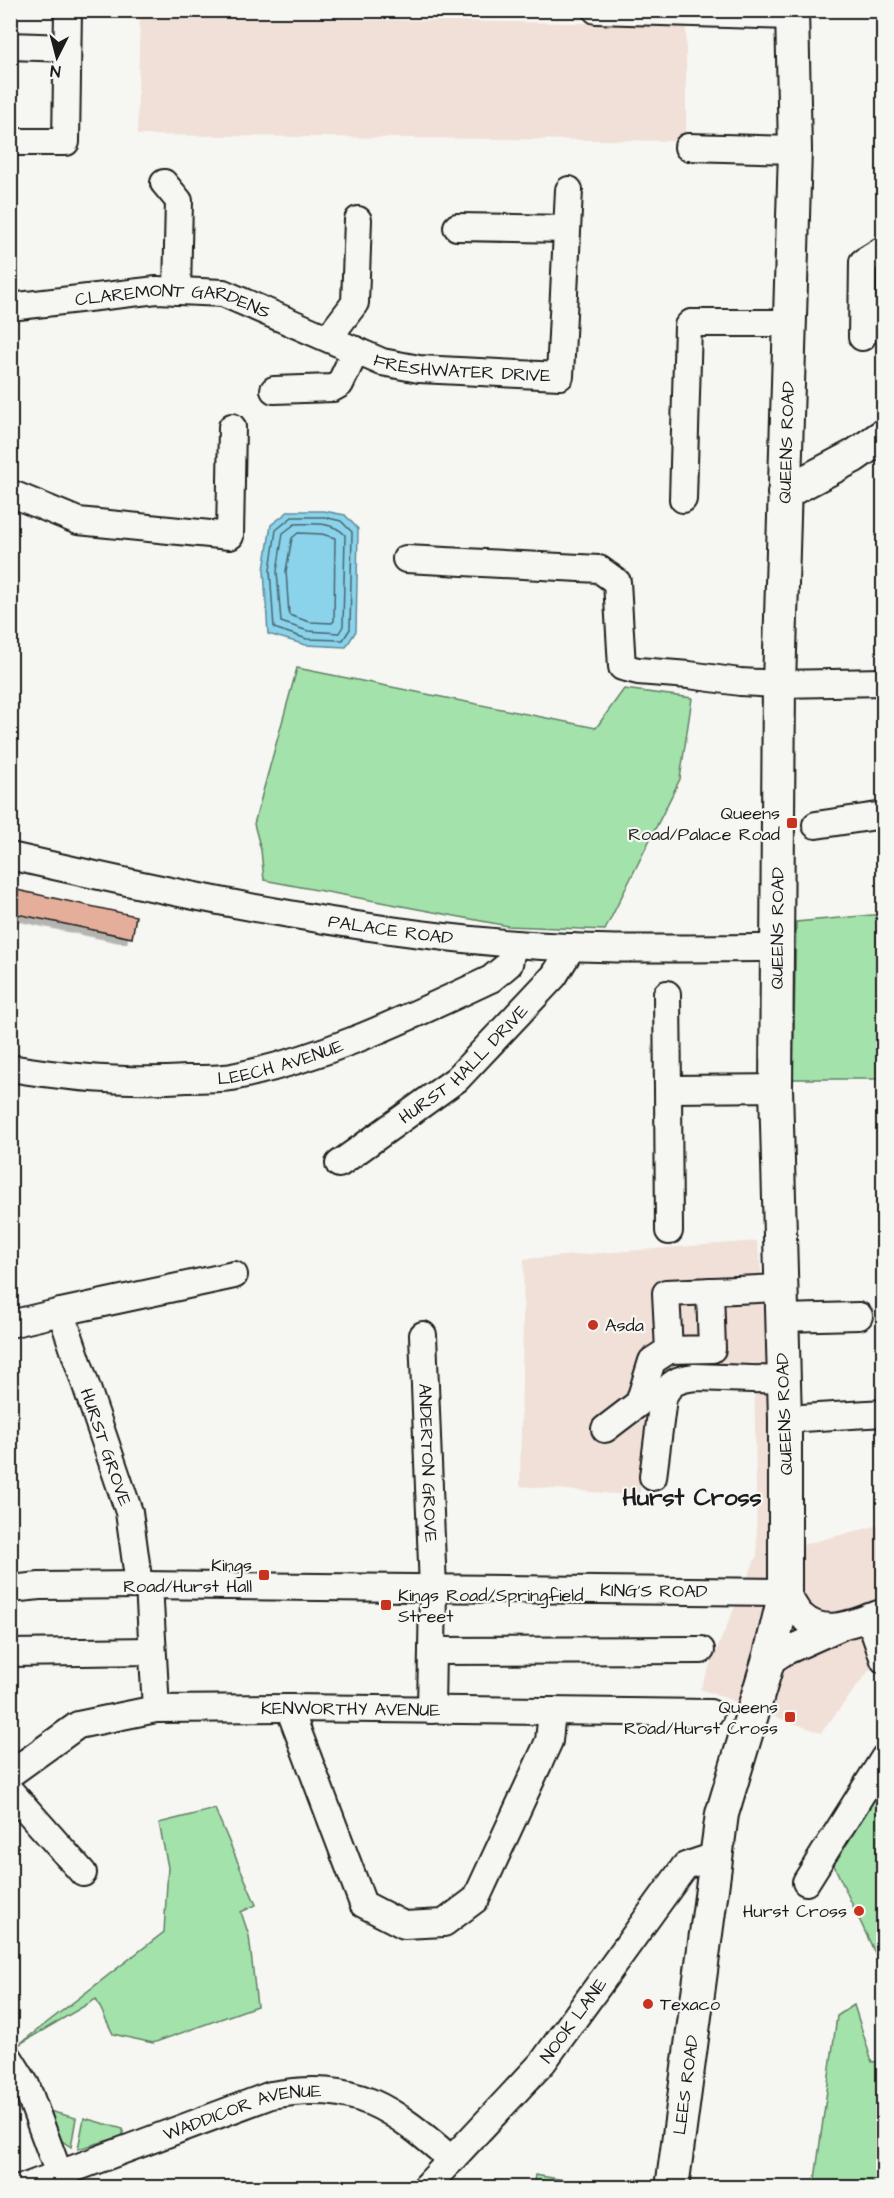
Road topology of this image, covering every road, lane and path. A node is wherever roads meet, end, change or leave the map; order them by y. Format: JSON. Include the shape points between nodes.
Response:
{"nodes":[{"id":1,"x":68,"y":10,"type":"edge"},
{"id":2,"x":596,"y":10,"type":"edge"},
{"id":3,"x":792,"y":13,"type":"edge"},
{"id":4,"x":10,"y":46,"type":"edge"},
{"id":5,"x":67,"y":48,"type":"junction"},
{"id":6,"x":10,"y":142,"type":"edge"},
{"id":7,"x":688,"y":147,"type":"dead end"},
{"id":8,"x":795,"y":150,"type":"junction"},
{"id":9,"x":164,"y":183,"type":"dead end"},
{"id":10,"x":569,"y":190,"type":"dead end"},
{"id":11,"x":358,"y":220,"type":"dead end"},
{"id":12,"x":456,"y":227,"type":"dead end"},
{"id":13,"x":567,"y":229,"type":"junction"},
{"id":14,"x":884,"y":249,"type":"edge"},
{"id":15,"x":177,"y":291,"type":"junction"},
{"id":16,"x":10,"y":308,"type":"edge"},
{"id":17,"x":789,"y":323,"type":"junction"},
{"id":18,"x":328,"y":337,"type":"junction"},
{"id":19,"x":862,"y":337,"type":"dead end"},
{"id":20,"x":356,"y":350,"type":"junction"},
{"id":21,"x":274,"y":390,"type":"dead end"},
{"id":22,"x":232,"y":427,"type":"dead end"},
{"id":23,"x":884,"y":435,"type":"edge"},
{"id":24,"x":10,"y":493,"type":"edge"},
{"id":25,"x":784,"y":493,"type":"junction"},
{"id":26,"x":682,"y":499,"type":"dead end"},
{"id":27,"x":405,"y":559,"type":"dead end"},
{"id":28,"x":884,"y":682,"type":"edge"},
{"id":29,"x":779,"y":684,"type":"junction"},
{"id":30,"x":879,"y":816,"type":"edge"},
{"id":31,"x":816,"y":825,"type":"dead end"},
{"id":32,"x":10,"y":856,"type":"edge"},
{"id":33,"x":513,"y":944,"type":"junction"},
{"id":34,"x":572,"y":948,"type":"junction"},
{"id":35,"x":778,"y":948,"type":"junction"},
{"id":36,"x":667,"y":994,"type":"dead end"},
{"id":37,"x":10,"y":1068,"type":"edge"},
{"id":38,"x":776,"y":1088,"type":"junction"},
{"id":39,"x":668,"y":1089,"type":"junction"},
{"id":40,"x":339,"y":1164,"type":"dead end"},
{"id":41,"x":669,"y":1231,"type":"dead end"},
{"id":42,"x":234,"y":1275,"type":"dead end"},
{"id":43,"x":710,"y":1291,"type":"junction"},
{"id":44,"x":781,"y":1303,"type":"junction"},
{"id":45,"x":61,"y":1312,"type":"junction"},
{"id":46,"x":859,"y":1316,"type":"dead end"},
{"id":47,"x":10,"y":1324,"type":"edge"},
{"id":48,"x":423,"y":1335,"type":"dead end"},
{"id":49,"x":669,"y":1350,"type":"junction"},
{"id":50,"x":783,"y":1380,"type":"junction"},
{"id":51,"x":884,"y":1413,"type":"edge"},
{"id":52,"x":785,"y":1419,"type":"junction"},
{"id":53,"x":604,"y":1429,"type":"dead end"},
{"id":54,"x":653,"y":1477,"type":"dead end"},
{"id":55,"x":144,"y":1585,"type":"junction"},
{"id":56,"x":10,"y":1588,"type":"edge"},
{"id":57,"x":433,"y":1589,"type":"junction"},
{"id":58,"x":785,"y":1592,"type":"junction"},
{"id":59,"x":876,"y":1614,"type":"edge"},
{"id":60,"x":840,"y":1626,"type":"junction"},
{"id":61,"x":701,"y":1650,"type":"dead end"},
{"id":62,"x":152,"y":1651,"type":"junction"},
{"id":63,"x":432,"y":1651,"type":"junction"},
{"id":64,"x":10,"y":1653,"type":"edge"},
{"id":65,"x":884,"y":1660,"type":"edge"},
{"id":66,"x":767,"y":1663,"type":"junction"},
{"id":67,"x":289,"y":1708,"type":"junction"},
{"id":68,"x":156,"y":1709,"type":"junction"},
{"id":69,"x":431,"y":1710,"type":"junction"},
{"id":70,"x":552,"y":1711,"type":"junction"},
{"id":71,"x":710,"y":1713,"type":"dead end"},
{"id":72,"x":884,"y":1758,"type":"edge"},
{"id":73,"x":10,"y":1774,"type":"edge"},
{"id":74,"x":10,"y":1791,"type":"edge"},
{"id":75,"x":715,"y":1856,"type":"junction"},
{"id":76,"x":83,"y":1873,"type":"dead end"},
{"id":77,"x":806,"y":1882,"type":"dead end"},
{"id":78,"x":10,"y":2059,"type":"edge"},
{"id":79,"x":452,"y":2160,"type":"junction"},
{"id":80,"x":59,"y":2174,"type":"junction"},
{"id":81,"x":22,"y":2187,"type":"edge"},
{"id":82,"x":425,"y":2187,"type":"edge"},
{"id":83,"x":672,"y":2187,"type":"edge"}],
"edges":[{"from":1,"to":5,"type":"street"},
{"from":2,"to":3,"type":"street"},
{"from":3,"to":8,"type":"main road","name":"QUEENS ROAD"},
{"from":4,"to":5,"type":"street"},
{"from":5,"to":6,"type":"street","via":[[66,142]]},
{"from":7,"to":8,"type":"street"},
{"from":8,"to":17,"type":"main road","name":"QUEENS ROAD"},
{"from":9,"to":15,"type":"street","via":[[179,201]]},
{"from":10,"to":13,"type":"street","name":"FRESHWATER DRIVE"},
{"from":11,"to":18,"type":"street","via":[[355,303]]},
{"from":12,"to":13,"type":"street"},
{"from":13,"to":20,"type":"street","name":"FRESHWATER DRIVE","via":[[560,376],[419,369],[382,362]]},
{"from":14,"to":19,"type":"street","via":[[863,262]]},
{"from":15,"to":16,"type":"street","name":"CLAREMONT GARDENS","via":[[157,290]]},
{"from":15,"to":18,"type":"street","name":"CLAREMONT GARDENS","via":[[223,293]]},
{"from":17,"to":25,"type":"main road","name":"QUEENS ROAD"},
{"from":17,"to":26,"type":"street","via":[[688,326]]},
{"from":18,"to":20,"type":"street","name":"FRESHWATER DRIVE"},
{"from":20,"to":21,"type":"street","via":[[339,384],[333,388]]},
{"from":22,"to":24,"type":"street","via":[[230,536],[78,521]]},
{"from":23,"to":25,"type":"main road","via":[[854,456]]},
{"from":25,"to":29,"type":"main road","name":"QUEENS ROAD"},
{"from":27,"to":29,"type":"street","via":[[598,569],[617,582],[622,667]]},
{"from":28,"to":29,"type":"street"},
{"from":29,"to":35,"type":"main road","name":"QUEENS ROAD"},
{"from":30,"to":31,"type":"street"},
{"from":32,"to":33,"type":"street","name":"PALACE ROAD","via":[[332,922]]},
{"from":33,"to":34,"type":"street","name":"PALACE ROAD"},
{"from":33,"to":37,"type":"street","name":"LEECH AVENUE","via":[[509,964],[491,979],[359,1040],[294,1062],[230,1077],[148,1082],[68,1078]]},
{"from":34,"to":35,"type":"street","name":"PALACE ROAD"},
{"from":34,"to":40,"type":"street","name":"HURST HALL DRIVE","via":[[554,976],[457,1079]]},
{"from":35,"to":38,"type":"main road","name":"QUEENS ROAD"},
{"from":36,"to":39,"type":"street"},
{"from":38,"to":39,"type":"street"},
{"from":38,"to":44,"type":"main road","name":"QUEENS ROAD"},
{"from":39,"to":41,"type":"street"},
{"from":42,"to":45,"type":"street"},
{"from":43,"to":44,"type":"street"},
{"from":43,"to":49,"type":"street","via":[[712,1349]]},
{"from":43,"to":49,"type":"street","via":[[666,1293]]},
{"from":44,"to":46,"type":"street"},
{"from":44,"to":50,"type":"main road","name":"QUEENS ROAD"},
{"from":45,"to":47,"type":"street"},
{"from":45,"to":55,"type":"street","name":"HURST GROVE","via":[[129,1512]]},
{"from":48,"to":57,"type":"street","name":"ANDERTON GROVE"},
{"from":49,"to":53,"type":"street","via":[[652,1361],[639,1403]]},
{"from":50,"to":52,"type":"main road","name":"QUEENS ROAD"},
{"from":50,"to":54,"type":"street","via":[[695,1377],[673,1383],[663,1398]]},
{"from":51,"to":52,"type":"street"},
{"from":52,"to":58,"type":"main road","name":"QUEENS ROAD"},
{"from":55,"to":56,"type":"street","name":"KING'S ROAD"},
{"from":55,"to":57,"type":"street","name":"KING'S ROAD"},
{"from":55,"to":62,"type":"street","name":"HURST GROVE"},
{"from":57,"to":58,"type":"street","name":"KING'S ROAD"},
{"from":57,"to":63,"type":"street","name":"ANDERTON GROVE"},
{"from":58,"to":60,"type":"street","via":[[802,1616],[825,1626]]},
{"from":58,"to":66,"type":"main road","name":"QUEENS ROAD"},
{"from":59,"to":60,"type":"street"},
{"from":59,"to":65,"type":"street"},
{"from":60,"to":66,"type":"street"},
{"from":61,"to":63,"type":"street"},
{"from":62,"to":64,"type":"street"},
{"from":62,"to":68,"type":"street","name":"HURST GROVE"},
{"from":63,"to":69,"type":"street","name":"ANDERTON GROVE"},
{"from":66,"to":75,"type":"main road","name":"QUEENS ROAD","via":[[722,1814]]},
{"from":67,"to":68,"type":"street","name":"KENWORTHY AVENUE"},
{"from":67,"to":69,"type":"street","name":"KENWORTHY AVENUE"},
{"from":67,"to":70,"type":"street","via":[[363,1904],[404,1925],[444,1923],[476,1899],[549,1741]]},
{"from":68,"to":73,"type":"street","name":"KENWORTHY AVENUE","via":[[78,1725]]},
{"from":69,"to":70,"type":"street","name":"KENWORTHY AVENUE"},
{"from":70,"to":71,"type":"street","name":"KENWORTHY AVENUE"},
{"from":72,"to":77,"type":"street"},
{"from":74,"to":76,"type":"street"},
{"from":75,"to":79,"type":"street","name":"NOOK LANE","via":[[685,1866],[543,2062]]},
{"from":75,"to":83,"type":"main road","name":"LEES ROAD"},
{"from":78,"to":80,"type":"street","via":[[26,2085]]},
{"from":79,"to":80,"type":"street","name":"WADDICOR AVENUE","via":[[412,2126],[380,2106],[351,2094],[296,2091],[271,2096]]},
{"from":79,"to":82,"type":"street","name":"NOOK LANE"},
{"from":80,"to":81,"type":"street","name":"WADDICOR AVENUE"}]}
